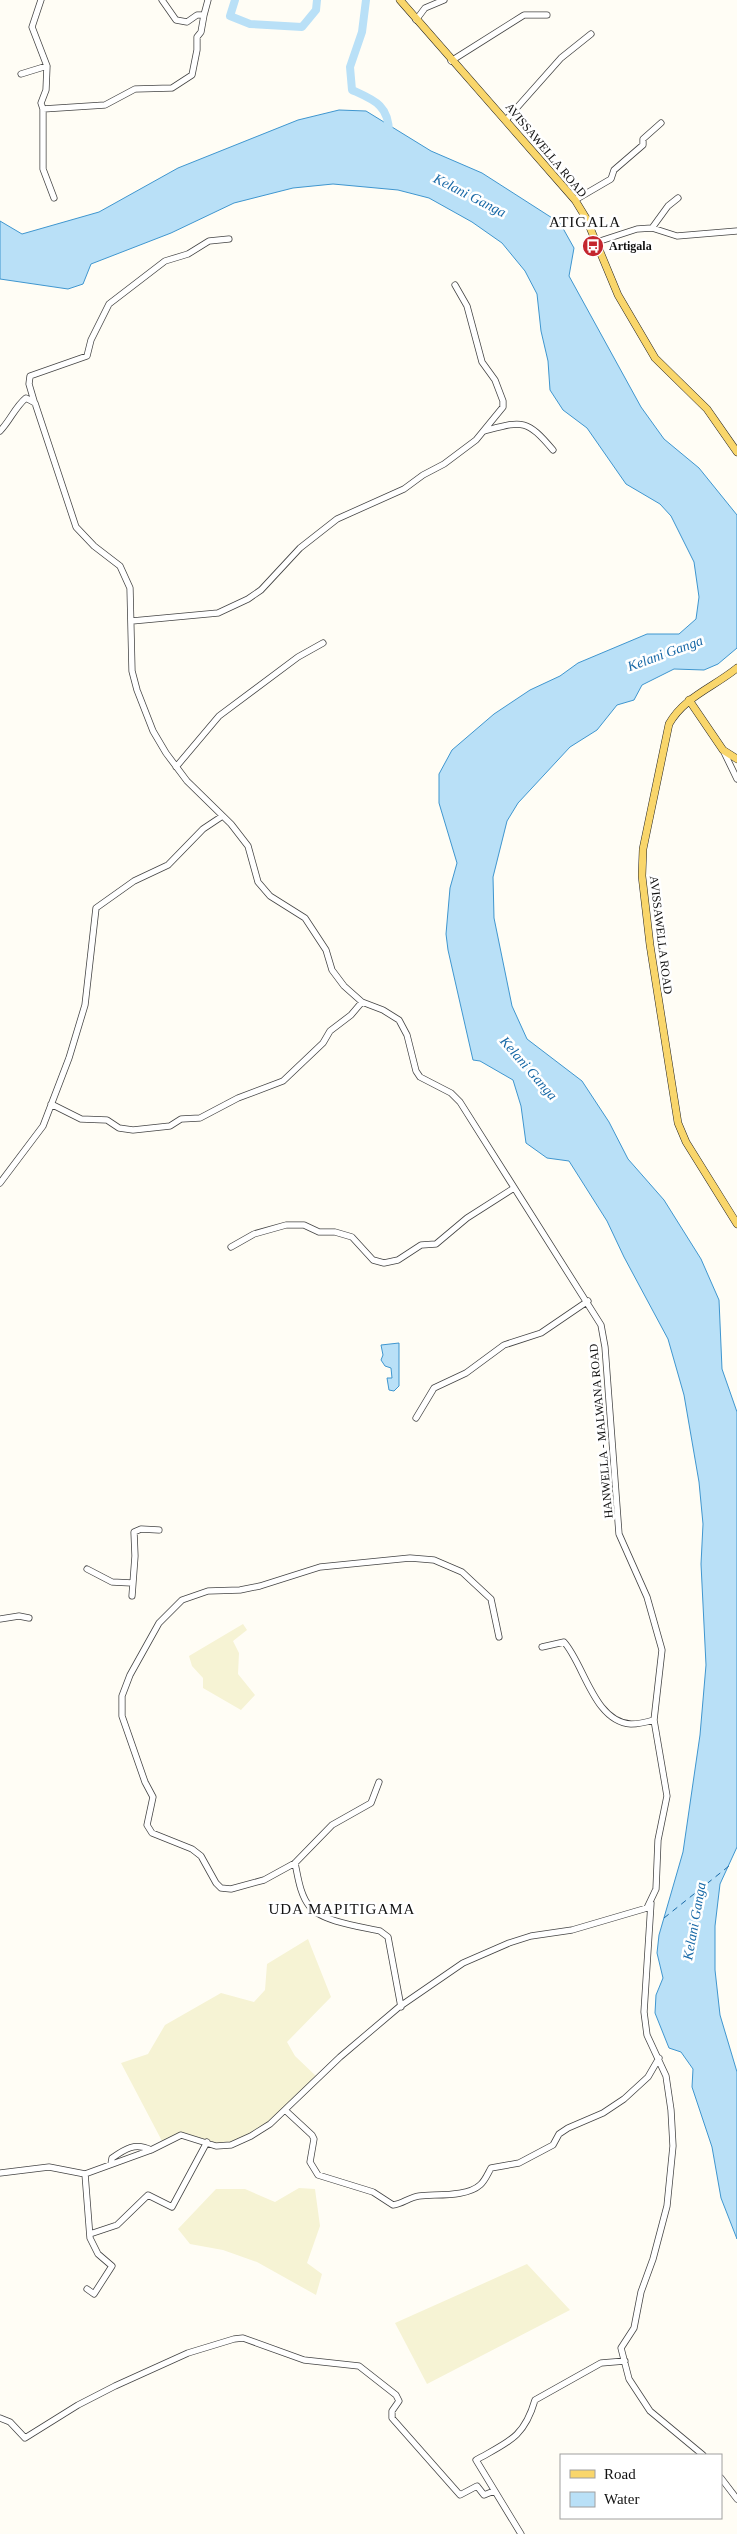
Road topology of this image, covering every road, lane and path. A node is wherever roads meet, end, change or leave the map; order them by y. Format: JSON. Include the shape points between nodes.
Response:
{"nodes":[{"id":1,"x":41,"y":0,"type":"edge"},
{"id":2,"x":162,"y":0,"type":"edge"},
{"id":3,"x":208,"y":0,"type":"edge"},
{"id":4,"x":400,"y":0,"type":"edge"},
{"id":5,"x":444,"y":0,"type":"edge"},
{"id":6,"x":204,"y":15,"type":"junction"},
{"id":7,"x":547,"y":15,"type":"dead end"},
{"id":8,"x":416,"y":20,"type":"junction"},
{"id":9,"x":591,"y":34,"type":"dead end"},
{"id":10,"x":451,"y":61,"type":"junction"},
{"id":11,"x":47,"y":66,"type":"junction"},
{"id":12,"x":21,"y":74,"type":"dead end"},
{"id":13,"x":43,"y":109,"type":"junction"},
{"id":14,"x":506,"y":120,"type":"junction"},
{"id":15,"x":661,"y":123,"type":"dead end"},
{"id":16,"x":54,"y":198,"type":"dead end"},
{"id":17,"x":678,"y":198,"type":"dead end"},
{"id":18,"x":575,"y":200,"type":"junction"},
{"id":19,"x":652,"y":228,"type":"junction"},
{"id":20,"x":737,"y":231,"type":"edge"},
{"id":21,"x":229,"y":239,"type":"dead end"},
{"id":22,"x":597,"y":242,"type":"junction"},
{"id":23,"x":454,"y":285,"type":"dead end"},
{"id":24,"x":35,"y":403,"type":"junction"},
{"id":25,"x":0,"y":431,"type":"edge"},
{"id":26,"x":484,"y":431,"type":"junction"},
{"id":27,"x":553,"y":450,"type":"dead end"},
{"id":28,"x":737,"y":452,"type":"edge"},
{"id":29,"x":132,"y":622,"type":"junction"},
{"id":30,"x":322,"y":642,"type":"dead end"},
{"id":31,"x":737,"y":668,"type":"edge"},
{"id":32,"x":688,"y":700,"type":"junction"},
{"id":33,"x":723,"y":750,"type":"junction"},
{"id":34,"x":737,"y":758,"type":"edge"},
{"id":35,"x":176,"y":768,"type":"junction"},
{"id":36,"x":737,"y":779,"type":"edge"},
{"id":37,"x":221,"y":817,"type":"junction"},
{"id":38,"x":362,"y":1002,"type":"junction"},
{"id":39,"x":50,"y":1104,"type":"junction"},
{"id":40,"x":0,"y":1183,"type":"edge"},
{"id":41,"x":514,"y":1188,"type":"junction"},
{"id":42,"x":737,"y":1224,"type":"edge"},
{"id":43,"x":231,"y":1247,"type":"dead end"},
{"id":44,"x":588,"y":1301,"type":"junction"},
{"id":45,"x":416,"y":1418,"type":"dead end"},
{"id":46,"x":159,"y":1530,"type":"dead end"},
{"id":47,"x":87,"y":1569,"type":"dead end"},
{"id":48,"x":132,"y":1583,"type":"junction"},
{"id":49,"x":132,"y":1596,"type":"dead end"},
{"id":50,"x":29,"y":1618,"type":"dead end"},
{"id":51,"x":0,"y":1619,"type":"edge"},
{"id":52,"x":499,"y":1637,"type":"dead end"},
{"id":53,"x":542,"y":1647,"type":"dead end"},
{"id":54,"x":654,"y":1720,"type":"junction"},
{"id":55,"x":379,"y":1782,"type":"dead end"},
{"id":56,"x":295,"y":1863,"type":"junction"},
{"id":57,"x":651,"y":1903,"type":"junction"},
{"id":58,"x":400,"y":2007,"type":"junction"},
{"id":59,"x":659,"y":2058,"type":"junction"},
{"id":60,"x":285,"y":2110,"type":"junction"},
{"id":61,"x":207,"y":2142,"type":"junction"},
{"id":62,"x":151,"y":2150,"type":"junction"},
{"id":63,"x":111,"y":2164,"type":"junction"},
{"id":64,"x":0,"y":2173,"type":"edge"},
{"id":65,"x":85,"y":2174,"type":"junction"},
{"id":66,"x":90,"y":2234,"type":"junction"},
{"id":67,"x":87,"y":2288,"type":"dead end"},
{"id":68,"x":625,"y":2361,"type":"junction"},
{"id":69,"x":0,"y":2418,"type":"edge"},
{"id":70,"x":702,"y":2454,"type":"edge"},
{"id":71,"x":722,"y":2479,"type":"edge"},
{"id":72,"x":494,"y":2491,"type":"junction"},
{"id":73,"x":737,"y":2500,"type":"edge"},
{"id":74,"x":521,"y":2534,"type":"edge"}],
"edges":[{"from":1,"to":11,"type":"street","via":[[32,27]]},
{"from":2,"to":6,"type":"street","via":[[176,20],[187,22],[197,14]]},
{"from":3,"to":6,"type":"street"},
{"from":4,"to":8,"type":"main road","name":"AVISSAWELLA ROAD"},
{"from":5,"to":8,"type":"street","via":[[425,8]]},
{"from":6,"to":13,"type":"street","via":[[197,37],[192,75],[172,88],[135,89],[104,105]]},
{"from":7,"to":10,"type":"street","via":[[524,14]]},
{"from":8,"to":10,"type":"main road","name":"AVISSAWELLA ROAD"},
{"from":9,"to":14,"type":"street","via":[[561,58]]},
{"from":10,"to":14,"type":"main road","name":"AVISSAWELLA ROAD"},
{"from":11,"to":12,"type":"street"},
{"from":11,"to":13,"type":"street","via":[[46,90],[41,103]]},
{"from":13,"to":16,"type":"street","via":[[43,168]]},
{"from":14,"to":18,"type":"main road","name":"AVISSAWELLA ROAD"},
{"from":15,"to":18,"type":"street","via":[[643,139],[643,145],[614,170],[611,179]]},
{"from":17,"to":19,"type":"street"},
{"from":18,"to":22,"type":"main road","name":"AVISSAWELLA ROAD"},
{"from":19,"to":20,"type":"street","via":[[677,236]]},
{"from":19,"to":22,"type":"street","via":[[637,229]]},
{"from":21,"to":24,"type":"street","name":"HANWELLA - MALWANA ROAD","via":[[209,241],[188,254],[165,261],[109,304],[87,356],[30,376],[28,384]]},
{"from":22,"to":28,"type":"main road","name":"AVISSAWELLA ROAD","via":[[618,295],[655,358],[707,409]]},
{"from":23,"to":26,"type":"street","via":[[468,306],[482,362],[495,380],[503,401],[503,407]]},
{"from":24,"to":25,"type":"street","via":[[26,398]]},
{"from":24,"to":29,"type":"street","name":"HANWELLA - MALWANA ROAD","via":[[76,527],[120,566],[130,588]]},
{"from":26,"to":27,"type":"street","via":[[513,423],[526,424],[540,434]]},
{"from":26,"to":29,"type":"street","via":[[444,464],[404,489],[337,519],[300,548],[261,590],[248,599],[218,614]]},
{"from":29,"to":35,"type":"street","name":"HANWELLA - MALWANA ROAD","via":[[131,652],[137,690],[153,731]]},
{"from":30,"to":35,"type":"street","via":[[219,716]]},
{"from":31,"to":32,"type":"main road","name":"AVISSAWELLA ROAD"},
{"from":32,"to":33,"type":"main road"},
{"from":32,"to":42,"type":"main road","name":"AVISSAWELLA ROAD","via":[[669,724],[643,849],[642,876],[678,1123],[686,1142]]},
{"from":33,"to":34,"type":"main road"},
{"from":33,"to":36,"type":"street"},
{"from":35,"to":37,"type":"street","name":"HANWELLA - MALWANA ROAD"},
{"from":37,"to":38,"type":"street","name":"HANWELLA - MALWANA ROAD","via":[[231,824],[248,846],[258,882],[270,896],[305,918],[326,950],[332,970]]},
{"from":37,"to":39,"type":"street","via":[[203,829],[168,865],[134,881],[96,908],[85,1005],[69,1058]]},
{"from":38,"to":39,"type":"street","via":[[283,1081],[238,1098],[200,1118],[181,1119],[170,1126],[133,1130],[119,1128],[107,1120],[81,1119]]},
{"from":38,"to":41,"type":"street","name":"HANWELLA - MALWANA ROAD","via":[[399,1020],[408,1035],[416,1071],[460,1102]]},
{"from":39,"to":40,"type":"street","via":[[42,1126]]},
{"from":41,"to":43,"type":"street","via":[[467,1218],[436,1244],[421,1245],[391,1262],[373,1260],[352,1237],[319,1232],[304,1225],[286,1225],[254,1234]]},
{"from":41,"to":44,"type":"street","name":"HANWELLA - MALWANA ROAD"},
{"from":44,"to":45,"type":"street","via":[[541,1333],[504,1345],[466,1372],[434,1388]]},
{"from":44,"to":54,"type":"street","name":"HANWELLA - MALWANA ROAD","via":[[601,1325],[605,1347],[619,1534],[646,1597],[662,1650]]},
{"from":46,"to":48,"type":"street","via":[[141,1528],[134,1532]]},
{"from":47,"to":48,"type":"street","via":[[112,1582]]},
{"from":48,"to":49,"type":"street"},
{"from":50,"to":51,"type":"street"},
{"from":52,"to":56,"type":"street","via":[[491,1599],[462,1572],[434,1560],[410,1558],[320,1567],[240,1590],[208,1591],[182,1600],[171,1609],[159,1624],[122,1696],[122,1716],[153,1797],[147,1825],[152,1833],[192,1849],[201,1856],[221,1888],[231,1889],[264,1880]]},
{"from":53,"to":54,"type":"street","via":[[564,1642],[572,1650],[592,1696],[618,1721],[631,1724]]},
{"from":54,"to":57,"type":"street","name":"HANWELLA - MALWANA ROAD","via":[[667,1796],[658,1840],[656,1889]]},
{"from":55,"to":56,"type":"street","via":[[371,1803],[332,1825]]},
{"from":56,"to":58,"type":"street","via":[[311,1909],[321,1916],[380,1931],[388,1937]]},
{"from":57,"to":58,"type":"street","via":[[641,1911],[572,1930],[509,1942],[463,1963]]},
{"from":57,"to":59,"type":"street","name":"HANWELLA - MALWANA ROAD","via":[[644,2012],[647,2035]]},
{"from":58,"to":60,"type":"street","via":[[340,2057]]},
{"from":59,"to":60,"type":"street","via":[[648,2077],[624,2099],[602,2114],[568,2128],[559,2134],[553,2145],[519,2163],[491,2168],[480,2186],[440,2196],[418,2196],[393,2205],[374,2192],[318,2175],[310,2162],[312,2135]]},
{"from":59,"to":68,"type":"street","name":"HANWELLA - MALWANA ROAD","via":[[672,2110],[673,2146],[667,2206],[641,2292],[634,2328],[621,2348]]},
{"from":60,"to":61,"type":"street","via":[[251,2136],[231,2145],[216,2146]]},
{"from":61,"to":62,"type":"street","via":[[181,2136]]},
{"from":61,"to":66,"type":"street","via":[[172,2207],[148,2195],[117,2225]]},
{"from":62,"to":63,"type":"street"},
{"from":62,"to":63,"type":"street","via":[[127,2147],[112,2158]]},
{"from":63,"to":65,"type":"street"},
{"from":64,"to":65,"type":"street","via":[[49,2167]]},
{"from":65,"to":66,"type":"street"},
{"from":66,"to":67,"type":"street","via":[[98,2254],[112,2266],[94,2294]]},
{"from":68,"to":70,"type":"street","via":[[629,2379],[650,2411]]},
{"from":68,"to":72,"type":"street","via":[[601,2363],[535,2400],[529,2420],[511,2440],[476,2460]]},
{"from":69,"to":72,"type":"street","via":[[10,2422],[24,2438],[115,2386],[188,2353],[243,2338],[304,2360],[358,2366],[396,2395],[399,2401],[392,2411],[392,2418],[460,2495],[477,2486],[484,2495]]},
{"from":71,"to":73,"type":"street"},
{"from":72,"to":74,"type":"street"}]}
